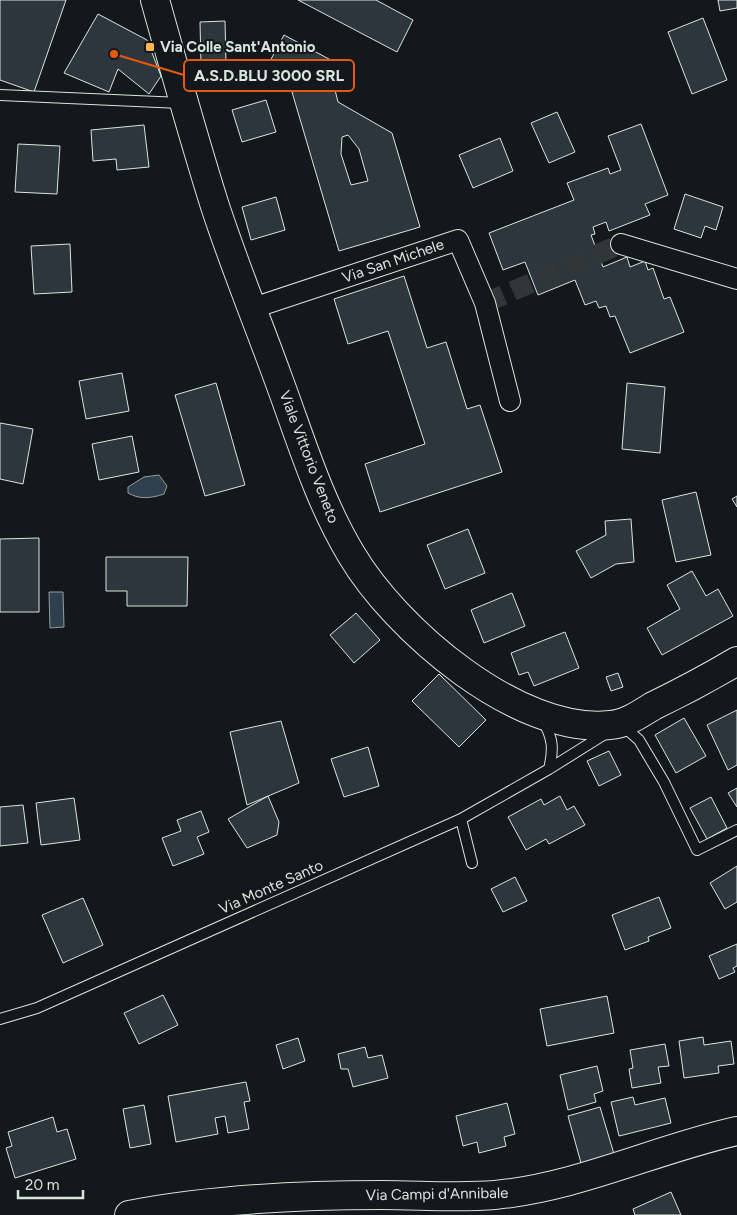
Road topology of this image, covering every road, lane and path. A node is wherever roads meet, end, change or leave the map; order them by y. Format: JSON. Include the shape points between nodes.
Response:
{"nodes":[{"id":1,"x":155,"y":0,"type":"edge"},
{"id":2,"x":0,"y":95,"type":"edge"},
{"id":3,"x":185,"y":103,"type":"junction"},
{"id":4,"x":621,"y":244,"type":"tunnel mouth"},
{"id":5,"x":737,"y":279,"type":"edge"},
{"id":6,"x":253,"y":308,"type":"junction"},
{"id":7,"x":510,"y":401,"type":"dead end"},
{"id":8,"x":737,"y":661,"type":"edge"},
{"id":9,"x":539,"y":714,"type":"junction"},
{"id":10,"x":621,"y":724,"type":"junction"},
{"id":11,"x":549,"y":769,"type":"junction"},
{"id":12,"x":461,"y":820,"type":"junction"},
{"id":13,"x":737,"y":830,"type":"edge"},
{"id":14,"x":472,"y":863,"type":"dead end"},
{"id":15,"x":0,"y":1019,"type":"edge"},
{"id":16,"x":737,"y":1131,"type":"edge"},
{"id":17,"x":129,"y":1215,"type":"edge"}],
"edges":[{"from":1,"to":3,"type":"main road","name":"Viale Vittorio Veneto"},
{"from":2,"to":3,"type":"lane"},
{"from":3,"to":6,"type":"main road","name":"Viale Vittorio Veneto","via":[[215,206]]},
{"from":4,"to":5,"type":"street"},
{"from":6,"to":7,"type":"street","name":"Via San Michele","via":[[458,240],[485,303]]},
{"from":6,"to":9,"type":"main road","name":"Viale Vittorio Veneto","via":[[321,494],[342,539],[363,572],[400,617],[443,655],[487,689]]},
{"from":8,"to":10,"type":"main road","name":"Viale Vittorio Veneto"},
{"from":9,"to":10,"type":"main road","name":"Viale Vittorio Veneto","via":[[578,724]]},
{"from":9,"to":11,"type":"lane","via":[[552,741]]},
{"from":10,"to":11,"type":"lane","name":"Via Monte Santo"},
{"from":10,"to":13,"type":"lane","via":[[639,740],[664,782],[697,850]]},
{"from":11,"to":12,"type":"lane","name":"Via Monte Santo"},
{"from":12,"to":14,"type":"lane"},
{"from":12,"to":15,"type":"lane","name":"Via Monte Santo","via":[[37,1008]]},
{"from":16,"to":17,"type":"main road","name":"Via Campi d'Annibale","via":[[558,1184],[497,1194],[260,1199]]}]}
